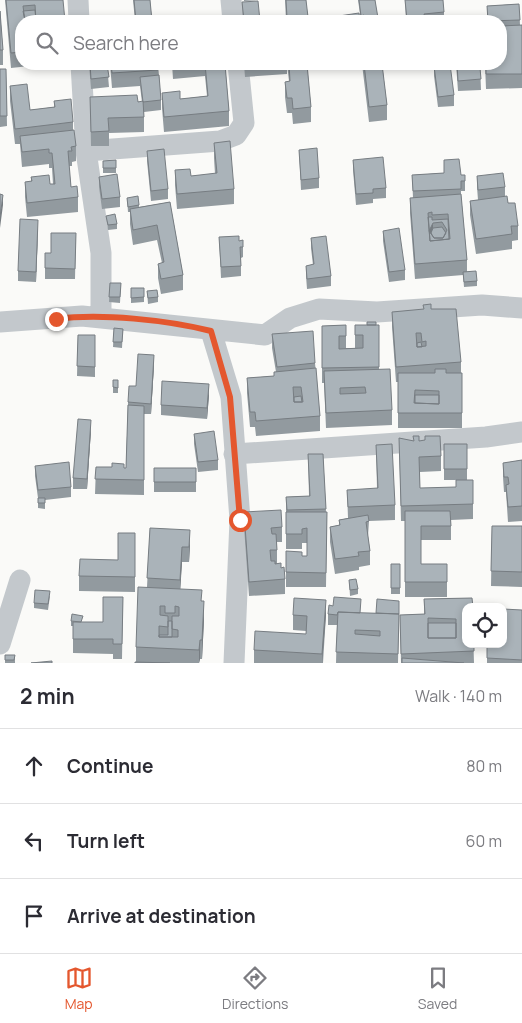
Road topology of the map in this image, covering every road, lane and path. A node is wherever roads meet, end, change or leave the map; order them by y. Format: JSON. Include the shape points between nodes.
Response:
{"nodes":[{"id":1,"x":78,"y":0,"type":"edge"},
{"id":2,"x":231,"y":0,"type":"edge"},
{"id":3,"x":79,"y":15,"type":"edge"},
{"id":4,"x":232,"y":15,"type":"edge"},
{"id":5,"x":81,"y":70,"type":"edge"},
{"id":6,"x":239,"y":70,"type":"edge"},
{"id":7,"x":86,"y":152,"type":"junction"},
{"id":8,"x":522,"y":308,"type":"edge"},
{"id":9,"x":101,"y":318,"type":"junction"},
{"id":10,"x":0,"y":322,"type":"edge"},
{"id":11,"x":211,"y":331,"type":"junction"},
{"id":12,"x":522,"y":432,"type":"edge"},
{"id":13,"x":234,"y":454,"type":"junction"},
{"id":14,"x":20,"y":580,"type":"dead end"},
{"id":15,"x":0,"y":644,"type":"edge"},
{"id":16,"x":234,"y":663,"type":"edge"}],
"edges":[{"from":1,"to":3,"type":"street"},
{"from":2,"to":4,"type":"street"},
{"from":5,"to":7,"type":"street"},
{"from":6,"to":7,"type":"street","via":[[244,123],[236,135],[220,141]]},
{"from":7,"to":9,"type":"street","via":[[101,253]]},
{"from":8,"to":11,"type":"street","via":[[482,306],[377,312],[319,309],[290,318],[265,335]]},
{"from":9,"to":10,"type":"street","via":[[82,316]]},
{"from":9,"to":11,"type":"street","via":[[192,326]]},
{"from":11,"to":13,"type":"street","via":[[230,397]]},
{"from":12,"to":13,"type":"street"},
{"from":13,"to":16,"type":"street","via":[[240,520]]},
{"from":14,"to":15,"type":"street"}]}
